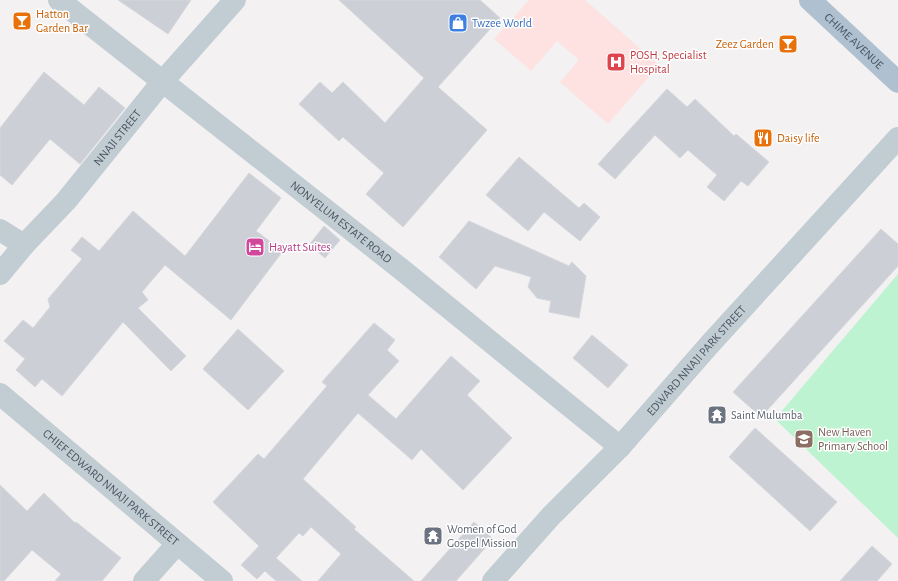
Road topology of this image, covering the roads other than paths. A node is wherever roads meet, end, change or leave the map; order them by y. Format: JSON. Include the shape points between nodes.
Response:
{"nodes":[{"id":1,"x":59,"y":0,"type":"edge"},
{"id":2,"x":235,"y":0,"type":"edge"},
{"id":3,"x":810,"y":0,"type":"edge"},
{"id":4,"x":163,"y":81,"type":"junction"},
{"id":5,"x":898,"y":82,"type":"edge"},
{"id":6,"x":898,"y":138,"type":"edge"},
{"id":7,"x":0,"y":230,"type":"edge"},
{"id":8,"x":24,"y":245,"type":"junction"},
{"id":9,"x":0,"y":274,"type":"edge"},
{"id":10,"x":0,"y":394,"type":"edge"},
{"id":11,"x":620,"y":447,"type":"junction"},
{"id":12,"x":177,"y":544,"type":"junction"},
{"id":13,"x":498,"y":579,"type":"edge"},
{"id":14,"x":144,"y":581,"type":"edge"},
{"id":15,"x":222,"y":581,"type":"edge"}],
"edges":[{"from":1,"to":4,"type":"street","name":"NONYELUM ESTATE ROAD"},
{"from":2,"to":4,"type":"street","name":"NNAJI STREET"},
{"from":3,"to":5,"type":"main road","name":"CHIME AVENUE"},
{"from":4,"to":8,"type":"street","name":"NNAJI STREET","via":[[66,201]]},
{"from":4,"to":11,"type":"street","name":"NONYELUM ESTATE ROAD","via":[[401,269]]},
{"from":6,"to":11,"type":"street","name":"EDWARD NNAJI PARK STREET"},
{"from":7,"to":8,"type":"street"},
{"from":8,"to":9,"type":"street","name":"NNAJI STREET"},
{"from":10,"to":12,"type":"street","name":"CHIEF EDWARD NNAJI PARK STREET"},
{"from":11,"to":13,"type":"street","name":"EDWARD NNAJI PARK STREET","via":[[551,516]]},
{"from":12,"to":14,"type":"street"},
{"from":12,"to":15,"type":"street","name":"CHIEF EDWARD NNAJI PARK STREET"}]}
